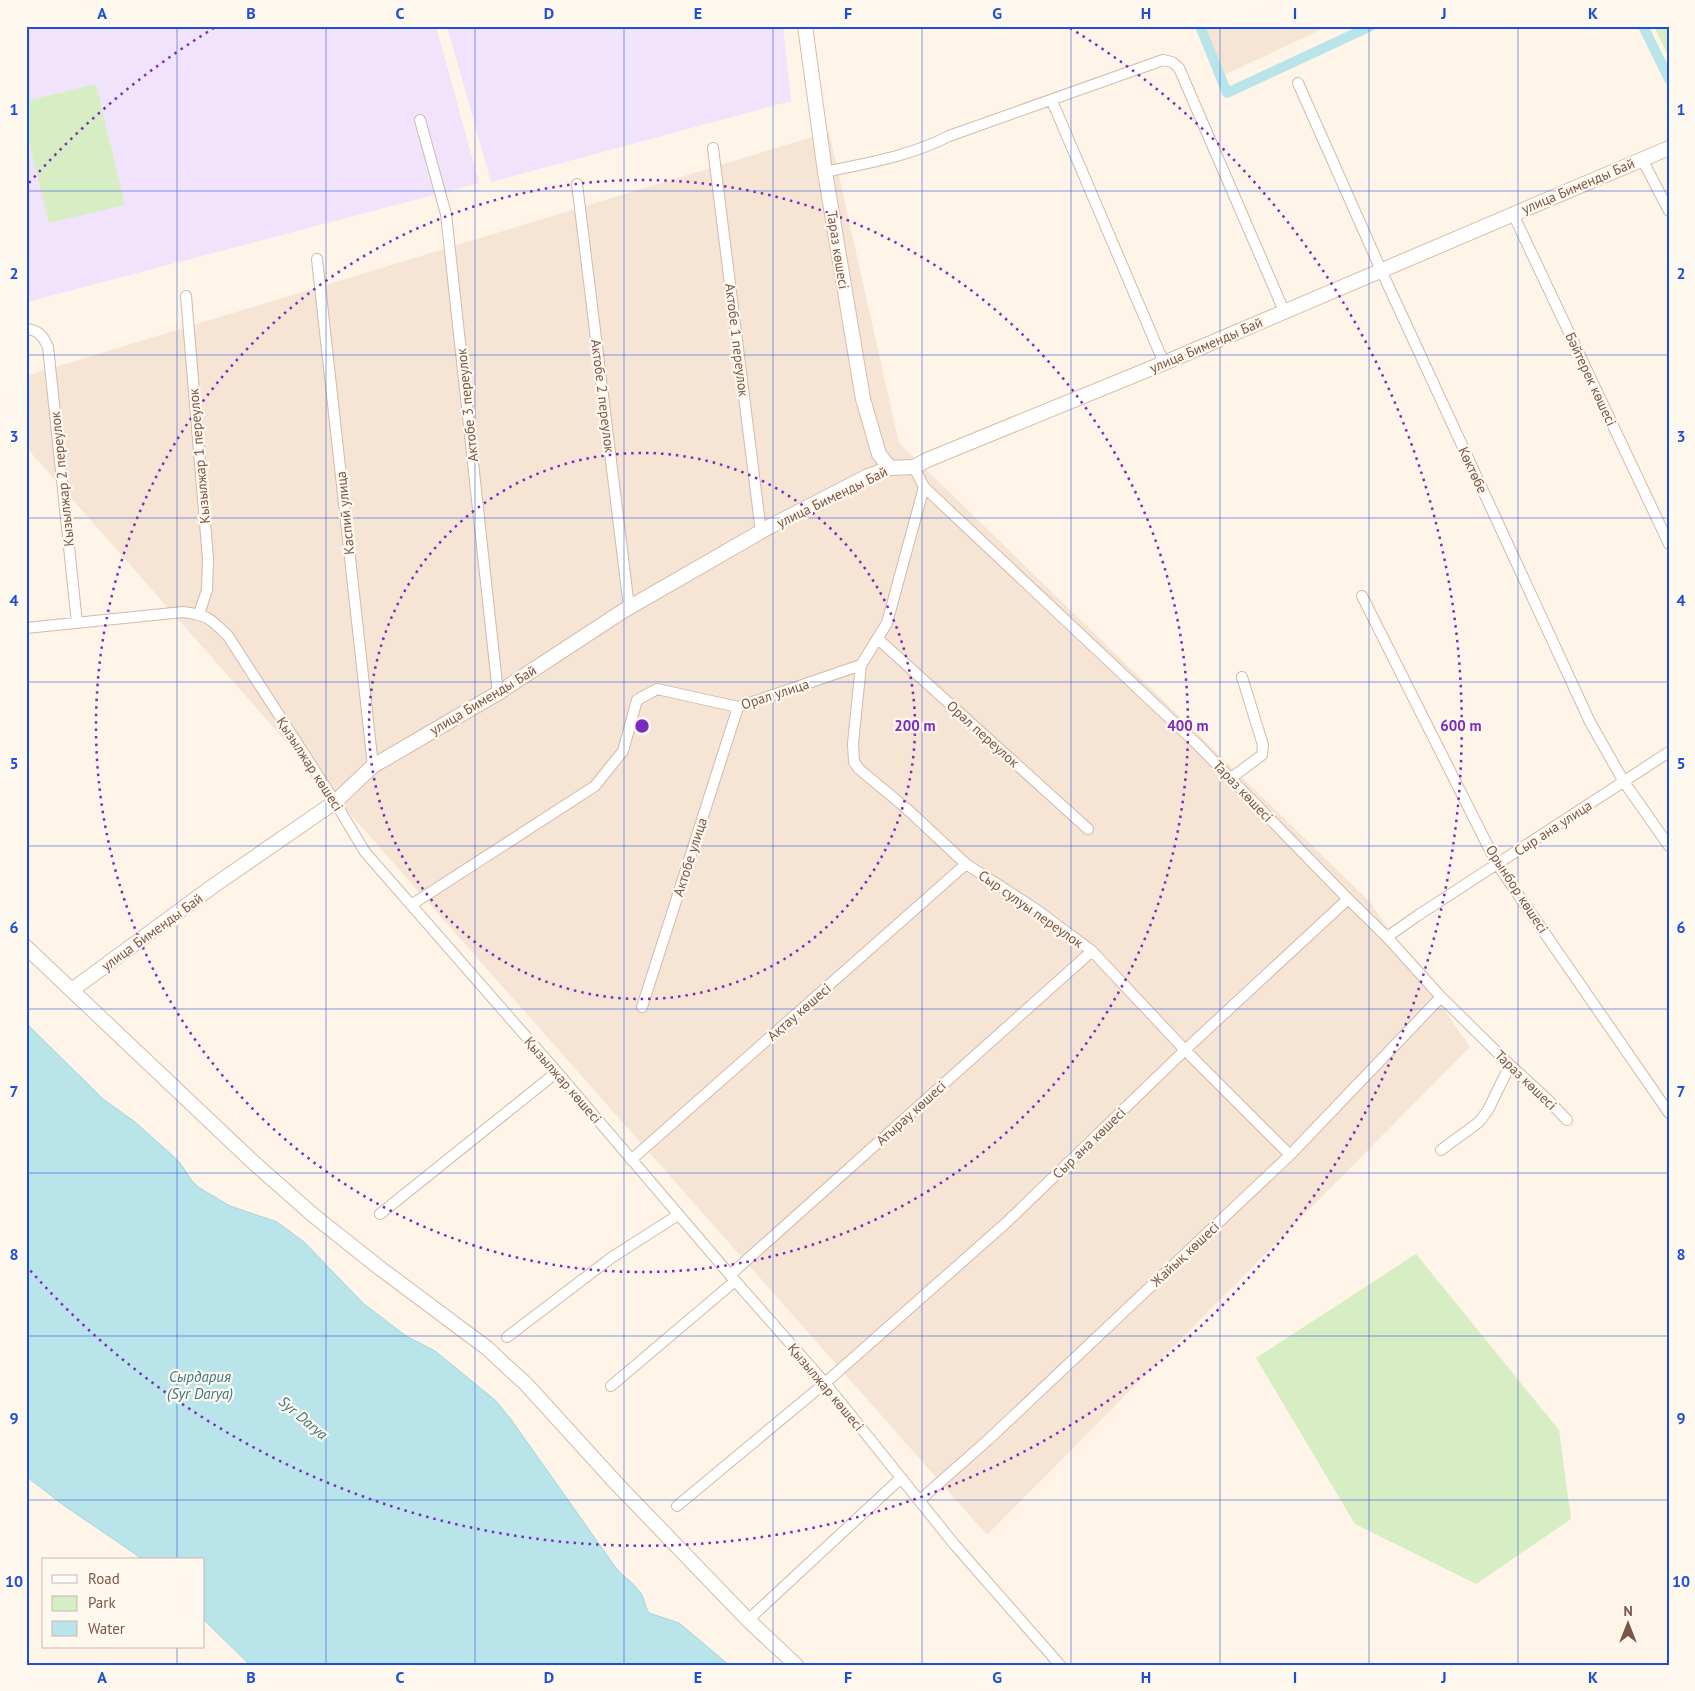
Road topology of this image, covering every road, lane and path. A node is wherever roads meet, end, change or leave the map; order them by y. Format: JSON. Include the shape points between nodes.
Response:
{"nodes":[{"id":1,"x":805,"y":26,"type":"edge"},
{"id":2,"x":1298,"y":83,"type":"dead end"},
{"id":3,"x":1052,"y":101,"type":"junction"},
{"id":4,"x":420,"y":120,"type":"dead end"},
{"id":5,"x":713,"y":148,"type":"dead end"},
{"id":6,"x":1669,"y":148,"type":"edge"},
{"id":7,"x":1642,"y":159,"type":"junction"},
{"id":8,"x":825,"y":172,"type":"junction"},
{"id":9,"x":577,"y":184,"type":"dead end"},
{"id":10,"x":1669,"y":212,"type":"edge"},
{"id":11,"x":1513,"y":214,"type":"junction"},
{"id":12,"x":317,"y":259,"type":"dead end"},
{"id":13,"x":1381,"y":270,"type":"junction"},
{"id":14,"x":186,"y":296,"type":"dead end"},
{"id":15,"x":1284,"y":311,"type":"junction"},
{"id":16,"x":26,"y":328,"type":"edge"},
{"id":17,"x":1164,"y":363,"type":"junction"},
{"id":18,"x":914,"y":467,"type":"junction"},
{"id":19,"x":890,"y":468,"type":"junction"},
{"id":20,"x":924,"y":487,"type":"junction"},
{"id":21,"x":761,"y":532,"type":"junction"},
{"id":22,"x":1669,"y":544,"type":"edge"},
{"id":23,"x":1362,"y":596,"type":"dead end"},
{"id":24,"x":629,"y":607,"type":"junction"},
{"id":25,"x":199,"y":614,"type":"junction"},
{"id":26,"x":77,"y":623,"type":"junction"},
{"id":27,"x":26,"y":628,"type":"edge"},
{"id":28,"x":878,"y":639,"type":"junction"},
{"id":29,"x":861,"y":665,"type":"junction"},
{"id":30,"x":1242,"y":676,"type":"dead end"},
{"id":31,"x":498,"y":693,"type":"junction"},
{"id":32,"x":738,"y":707,"type":"junction"},
{"id":33,"x":1669,"y":752,"type":"edge"},
{"id":34,"x":373,"y":766,"type":"junction"},
{"id":35,"x":1230,"y":778,"type":"junction"},
{"id":36,"x":1624,"y":782,"type":"junction"},
{"id":37,"x":335,"y":802,"type":"junction"},
{"id":38,"x":1088,"y":829,"type":"dead end"},
{"id":39,"x":1669,"y":846,"type":"edge"},
{"id":40,"x":966,"y":864,"type":"junction"},
{"id":41,"x":1497,"y":864,"type":"junction"},
{"id":42,"x":1348,"y":900,"type":"junction"},
{"id":43,"x":411,"y":905,"type":"junction"},
{"id":44,"x":1387,"y":937,"type":"junction"},
{"id":45,"x":26,"y":947,"type":"edge"},
{"id":46,"x":1092,"y":951,"type":"junction"},
{"id":47,"x":72,"y":990,"type":"junction"},
{"id":48,"x":1441,"y":997,"type":"junction"},
{"id":49,"x":642,"y":1007,"type":"dead end"},
{"id":50,"x":1186,"y":1050,"type":"junction"},
{"id":51,"x":1510,"y":1065,"type":"junction"},
{"id":52,"x":557,"y":1072,"type":"junction"},
{"id":53,"x":1669,"y":1113,"type":"edge"},
{"id":54,"x":1567,"y":1120,"type":"dead end"},
{"id":55,"x":1441,"y":1150,"type":"dead end"},
{"id":56,"x":1290,"y":1155,"type":"junction"},
{"id":57,"x":631,"y":1160,"type":"junction"},
{"id":58,"x":380,"y":1214,"type":"dead end"},
{"id":59,"x":678,"y":1215,"type":"junction"},
{"id":60,"x":733,"y":1278,"type":"junction"},
{"id":61,"x":506,"y":1337,"type":"dead end"},
{"id":62,"x":825,"y":1383,"type":"junction"},
{"id":63,"x":611,"y":1386,"type":"dead end"},
{"id":64,"x":901,"y":1478,"type":"junction"},
{"id":65,"x":920,"y":1500,"type":"junction"},
{"id":66,"x":677,"y":1506,"type":"dead end"},
{"id":67,"x":748,"y":1620,"type":"junction"},
{"id":68,"x":796,"y":1665,"type":"edge"},
{"id":69,"x":1060,"y":1665,"type":"edge"}],
"edges":[{"from":1,"to":8,"type":"street","name":"Тараз көшесі"},
{"from":2,"to":13,"type":"street","name":"Көктөбе"},
{"from":3,"to":8,"type":"street","via":[[892,158]]},
{"from":3,"to":15,"type":"street","via":[[1163,60],[1179,68]]},
{"from":3,"to":17,"type":"street"},
{"from":4,"to":31,"type":"street","name":"Актобе 3 переулок","via":[[446,214]]},
{"from":5,"to":21,"type":"street","name":"Актобе 1 переулок"},
{"from":6,"to":7,"type":"street","name":"улица Бименды Бай"},
{"from":7,"to":10,"type":"street"},
{"from":7,"to":11,"type":"street","name":"улица Бименды Бай"},
{"from":8,"to":19,"type":"street","name":"Тараз көшесі","via":[[863,399],[879,454]]},
{"from":9,"to":24,"type":"street","name":"Актобе 2 переулок"},
{"from":11,"to":13,"type":"street","name":"улица Бименды Бай"},
{"from":11,"to":22,"type":"street","name":"Бәйтерек көшесі"},
{"from":12,"to":34,"type":"street","name":"Каспий улица"},
{"from":13,"to":15,"type":"street","name":"улица Бименды Бай"},
{"from":13,"to":36,"type":"street","name":"Көктөбе","via":[[1590,722]]},
{"from":14,"to":25,"type":"street","name":"Кызылжар 1 переулок","via":[[208,559],[207,590]]},
{"from":15,"to":17,"type":"street","name":"улица Бименды Бай"},
{"from":16,"to":26,"type":"street","name":"Кызылжар 2 переулок","via":[[43,336],[48,347]]},
{"from":17,"to":18,"type":"street","name":"улица Бименды Бай"},
{"from":18,"to":19,"type":"street","name":"улица Бименды Бай"},
{"from":18,"to":20,"type":"street","name":"Тараз көшесі"},
{"from":19,"to":21,"type":"street","name":"улица Бименды Бай","via":[[868,476]]},
{"from":20,"to":28,"type":"street","via":[[887,623]]},
{"from":20,"to":35,"type":"street","name":"Тараз көшесі"},
{"from":21,"to":24,"type":"street","name":"улица Бименды Бай"},
{"from":23,"to":41,"type":"street","name":"Орынбор көшесі"},
{"from":24,"to":31,"type":"street","name":"улица Бименды Бай"},
{"from":25,"to":26,"type":"street","via":[[184,612]]},
{"from":25,"to":37,"type":"street","name":"Қызылжар көшесі","via":[[208,617],[228,636]]},
{"from":26,"to":27,"type":"street"},
{"from":28,"to":29,"type":"street"},
{"from":28,"to":38,"type":"street","name":"Орал переулок"},
{"from":29,"to":32,"type":"street","name":"Орал улица"},
{"from":29,"to":40,"type":"street","name":"Сыр сулуы переулок","via":[[854,762],[865,776],[907,808]]},
{"from":30,"to":35,"type":"street","via":[[1263,745],[1262,754]]},
{"from":31,"to":34,"type":"street","name":"улица Бименды Бай"},
{"from":32,"to":43,"type":"street","name":"Орал улица","via":[[657,689],[638,700],[623,751],[595,786]]},
{"from":32,"to":49,"type":"street","name":"Актобе улица"},
{"from":33,"to":36,"type":"street","name":"Сыр ана улица"},
{"from":34,"to":37,"type":"street","name":"улица Бименды Бай"},
{"from":35,"to":42,"type":"street","name":"Тараз көшесі"},
{"from":36,"to":39,"type":"street","name":"Көктөбе"},
{"from":36,"to":41,"type":"street","name":"Сыр ана улица"},
{"from":37,"to":43,"type":"street","name":"Қызылжар көшесі","via":[[365,852]]},
{"from":37,"to":47,"type":"street","name":"улица Бименды Бай"},
{"from":40,"to":46,"type":"street","name":"Сыр сулуы переулок"},
{"from":40,"to":57,"type":"street","name":"Ақтау көшесі"},
{"from":41,"to":44,"type":"street","name":"Сыр ана улица"},
{"from":41,"to":53,"type":"street","name":"Орынбор көшесі"},
{"from":42,"to":44,"type":"street","name":"Тараз көшесі"},
{"from":42,"to":50,"type":"street","name":"Сыр ана көшесі"},
{"from":43,"to":52,"type":"street","name":"Қызылжар көшесі"},
{"from":44,"to":48,"type":"street","name":"Тараз көшесі"},
{"from":45,"to":47,"type":"street"},
{"from":46,"to":50,"type":"street","name":"Сыр сулуы переулок"},
{"from":46,"to":60,"type":"street","name":"Атырау көшесі"},
{"from":47,"to":67,"type":"street","via":[[313,1215],[487,1348],[526,1384],[616,1484]]},
{"from":48,"to":51,"type":"street","name":"Тараз көшесі"},
{"from":48,"to":56,"type":"street","name":"Жайық көшесі"},
{"from":50,"to":56,"type":"street","name":"Сыр сулуы переулок"},
{"from":50,"to":62,"type":"street","name":"Сыр ана көшесі","via":[[1007,1222]]},
{"from":51,"to":54,"type":"street","name":"Тараз көшесі"},
{"from":51,"to":55,"type":"street","via":[[1479,1122]]},
{"from":52,"to":57,"type":"street","name":"Қызылжар көшесі"},
{"from":52,"to":58,"type":"street"},
{"from":56,"to":65,"type":"street","name":"Жайық көшесі"},
{"from":57,"to":59,"type":"street","name":"Қызылжар көшесі"},
{"from":59,"to":60,"type":"street","name":"Қызылжар көшесі"},
{"from":59,"to":61,"type":"street","via":[[611,1258]]},
{"from":60,"to":62,"type":"street","name":"Қызылжар көшесі"},
{"from":60,"to":63,"type":"street","name":"Атырау көшесі"},
{"from":62,"to":64,"type":"street","name":"Қызылжар көшесі"},
{"from":62,"to":66,"type":"street","name":"Сыр ана көшесі"},
{"from":64,"to":65,"type":"street","name":"Қызылжар көшесі"},
{"from":64,"to":67,"type":"street"},
{"from":65,"to":69,"type":"street","name":"Қызылжар көшесі","via":[[954,1544]]},
{"from":67,"to":68,"type":"street"}]}
